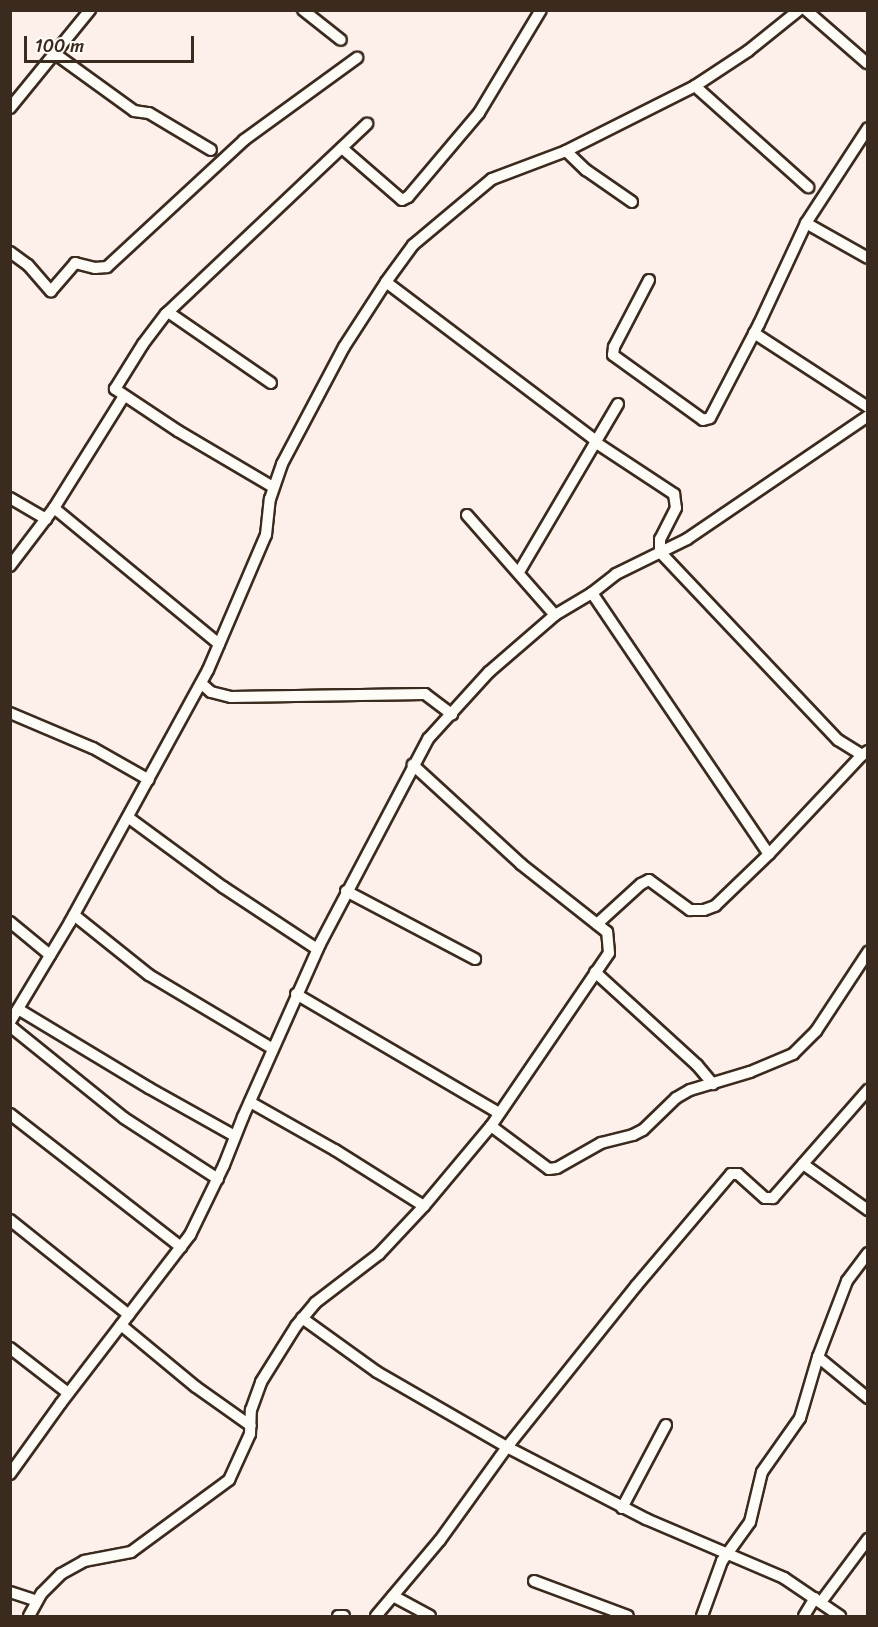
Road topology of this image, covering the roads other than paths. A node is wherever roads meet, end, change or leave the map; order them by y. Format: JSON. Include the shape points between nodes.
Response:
{"nodes":[{"id":1,"x":90,"y":10,"type":"edge"},
{"id":2,"x":303,"y":10,"type":"edge"},
{"id":3,"x":541,"y":10,"type":"edge"},
{"id":4,"x":800,"y":10,"type":"edge"},
{"id":5,"x":806,"y":10,"type":"edge"},
{"id":6,"x":341,"y":40,"type":"dead end"},
{"id":7,"x":54,"y":53,"type":"junction"},
{"id":8,"x":357,"y":58,"type":"dead end"},
{"id":9,"x":867,"y":63,"type":"edge"},
{"id":10,"x":694,"y":86,"type":"junction"},
{"id":11,"x":10,"y":108,"type":"edge"},
{"id":12,"x":367,"y":124,"type":"dead end"},
{"id":13,"x":867,"y":128,"type":"edge"},
{"id":14,"x":342,"y":148,"type":"junction"},
{"id":15,"x":211,"y":150,"type":"dead end"},
{"id":16,"x":566,"y":151,"type":"junction"},
{"id":17,"x":808,"y":188,"type":"dead end"},
{"id":18,"x":632,"y":202,"type":"dead end"},
{"id":19,"x":806,"y":223,"type":"junction"},
{"id":20,"x":10,"y":252,"type":"edge"},
{"id":21,"x":867,"y":258,"type":"edge"},
{"id":22,"x":649,"y":280,"type":"dead end"},
{"id":23,"x":386,"y":282,"type":"junction"},
{"id":24,"x":168,"y":312,"type":"junction"},
{"id":25,"x":754,"y":333,"type":"junction"},
{"id":26,"x":271,"y":383,"type":"dead end"},
{"id":27,"x":124,"y":396,"type":"junction"},
{"id":28,"x":618,"y":404,"type":"dead end"},
{"id":29,"x":867,"y":407,"type":"edge"},
{"id":30,"x":867,"y":416,"type":"edge"},
{"id":31,"x":595,"y":441,"type":"junction"},
{"id":32,"x":273,"y":488,"type":"junction"},
{"id":33,"x":10,"y":498,"type":"edge"},
{"id":34,"x":54,"y":508,"type":"junction"},
{"id":35,"x":467,"y":515,"type":"dead end"},
{"id":36,"x":46,"y":519,"type":"junction"},
{"id":37,"x":660,"y":552,"type":"junction"},
{"id":38,"x":10,"y":566,"type":"edge"},
{"id":39,"x":519,"y":572,"type":"junction"},
{"id":40,"x":592,"y":593,"type":"junction"},
{"id":41,"x":555,"y":615,"type":"junction"},
{"id":42,"x":219,"y":644,"type":"junction"},
{"id":43,"x":202,"y":684,"type":"junction"},
{"id":44,"x":10,"y":713,"type":"edge"},
{"id":45,"x":452,"y":714,"type":"junction"},
{"id":46,"x":865,"y":753,"type":"edge"},
{"id":47,"x":413,"y":765,"type":"junction"},
{"id":48,"x":149,"y":780,"type":"junction"},
{"id":49,"x":129,"y":818,"type":"junction"},
{"id":50,"x":769,"y":854,"type":"junction"},
{"id":51,"x":346,"y":891,"type":"junction"},
{"id":52,"x":74,"y":915,"type":"junction"},
{"id":53,"x":10,"y":922,"type":"edge"},
{"id":54,"x":597,"y":924,"type":"junction"},
{"id":55,"x":318,"y":949,"type":"junction"},
{"id":56,"x":867,"y":951,"type":"edge"},
{"id":57,"x":50,"y":955,"type":"junction"},
{"id":58,"x":475,"y":959,"type":"dead end"},
{"id":59,"x":595,"y":972,"type":"junction"},
{"id":60,"x":296,"y":994,"type":"junction"},
{"id":61,"x":18,"y":1010,"type":"junction"},
{"id":62,"x":10,"y":1024,"type":"edge"},
{"id":63,"x":273,"y":1049,"type":"junction"},
{"id":64,"x":713,"y":1084,"type":"junction"},
{"id":65,"x":867,"y":1090,"type":"edge"},
{"id":66,"x":250,"y":1102,"type":"junction"},
{"id":67,"x":500,"y":1113,"type":"junction"},
{"id":68,"x":10,"y":1114,"type":"edge"},
{"id":69,"x":491,"y":1126,"type":"junction"},
{"id":70,"x":235,"y":1136,"type":"junction"},
{"id":71,"x":803,"y":1164,"type":"junction"},
{"id":72,"x":218,"y":1179,"type":"junction"},
{"id":73,"x":424,"y":1206,"type":"junction"},
{"id":74,"x":867,"y":1210,"type":"edge"},
{"id":75,"x":10,"y":1220,"type":"edge"},
{"id":76,"x":181,"y":1247,"type":"junction"},
{"id":77,"x":867,"y":1253,"type":"edge"},
{"id":78,"x":129,"y":1315,"type":"junction"},
{"id":79,"x":302,"y":1318,"type":"junction"},
{"id":80,"x":121,"y":1325,"type":"junction"},
{"id":81,"x":10,"y":1348,"type":"edge"},
{"id":82,"x":818,"y":1357,"type":"junction"},
{"id":83,"x":68,"y":1393,"type":"junction"},
{"id":84,"x":867,"y":1398,"type":"edge"},
{"id":85,"x":666,"y":1425,"type":"dead end"},
{"id":86,"x":251,"y":1426,"type":"junction"},
{"id":87,"x":507,"y":1447,"type":"junction"},
{"id":88,"x":10,"y":1474,"type":"edge"},
{"id":89,"x":622,"y":1508,"type":"junction"},
{"id":90,"x":867,"y":1539,"type":"edge"},
{"id":91,"x":727,"y":1555,"type":"junction"},
{"id":92,"x":534,"y":1581,"type":"dead end"},
{"id":93,"x":10,"y":1592,"type":"edge"},
{"id":94,"x":393,"y":1596,"type":"junction"},
{"id":95,"x":818,"y":1600,"type":"junction"},
{"id":96,"x":37,"y":1601,"type":"junction"},
{"id":97,"x":29,"y":1617,"type":"edge"},
{"id":98,"x":338,"y":1617,"type":"edge"},
{"id":99,"x":344,"y":1617,"type":"edge"},
{"id":100,"x":376,"y":1617,"type":"edge"},
{"id":101,"x":430,"y":1617,"type":"edge"},
{"id":102,"x":628,"y":1617,"type":"edge"},
{"id":103,"x":702,"y":1617,"type":"edge"},
{"id":104,"x":804,"y":1617,"type":"edge"},
{"id":105,"x":840,"y":1617,"type":"edge"}],
"edges":[{"from":1,"to":7,"type":"street"},
{"from":2,"to":6,"type":"street"},
{"from":3,"to":14,"type":"street","via":[[479,113],[408,197],[402,200]]},
{"from":4,"to":10,"type":"street","via":[[748,51]]},
{"from":5,"to":9,"type":"street"},
{"from":7,"to":11,"type":"street"},
{"from":7,"to":15,"type":"street","via":[[134,111],[149,113]]},
{"from":8,"to":20,"type":"street","via":[[244,140],[107,267],[75,263],[51,291]]},
{"from":10,"to":16,"type":"street"},
{"from":10,"to":17,"type":"street"},
{"from":12,"to":14,"type":"street"},
{"from":13,"to":19,"type":"street"},
{"from":14,"to":24,"type":"street"},
{"from":16,"to":18,"type":"street"},
{"from":16,"to":23,"type":"street","via":[[492,180],[420,239]]},
{"from":19,"to":21,"type":"street"},
{"from":19,"to":25,"type":"street"},
{"from":22,"to":25,"type":"street","via":[[613,355],[703,420],[710,417]]},
{"from":23,"to":31,"type":"street"},
{"from":23,"to":32,"type":"street","via":[[344,347]]},
{"from":24,"to":26,"type":"street"},
{"from":24,"to":27,"type":"street","via":[[117,383],[115,388]]},
{"from":25,"to":29,"type":"street"},
{"from":27,"to":32,"type":"street"},
{"from":27,"to":34,"type":"street"},
{"from":28,"to":31,"type":"street"},
{"from":30,"to":37,"type":"street","via":[[687,539]]},
{"from":31,"to":37,"type":"street","via":[[674,494],[676,508],[660,539]]},
{"from":31,"to":39,"type":"street"},
{"from":32,"to":42,"type":"street","via":[[266,535]]},
{"from":33,"to":36,"type":"street"},
{"from":34,"to":36,"type":"street"},
{"from":34,"to":42,"type":"street"},
{"from":35,"to":39,"type":"street"},
{"from":36,"to":38,"type":"street"},
{"from":37,"to":40,"type":"street","via":[[616,574]]},
{"from":37,"to":46,"type":"street","via":[[838,740]]},
{"from":39,"to":41,"type":"street"},
{"from":40,"to":41,"type":"street"},
{"from":40,"to":50,"type":"street"},
{"from":41,"to":45,"type":"street","via":[[489,672]]},
{"from":42,"to":43,"type":"street"},
{"from":43,"to":45,"type":"street","via":[[211,692],[231,697],[425,693]]},
{"from":43,"to":48,"type":"street"},
{"from":44,"to":48,"type":"street","via":[[93,748]]},
{"from":45,"to":47,"type":"street","via":[[428,738]]},
{"from":46,"to":50,"type":"street"},
{"from":47,"to":51,"type":"street"},
{"from":47,"to":54,"type":"street","via":[[521,864]]},
{"from":48,"to":49,"type":"street"},
{"from":49,"to":52,"type":"street"},
{"from":49,"to":55,"type":"street","via":[[223,887]]},
{"from":50,"to":54,"type":"street","via":[[724,899],[704,910],[683,907],[649,880]]},
{"from":51,"to":55,"type":"street"},
{"from":51,"to":58,"type":"street"},
{"from":52,"to":57,"type":"street"},
{"from":52,"to":63,"type":"street","via":[[149,975]]},
{"from":53,"to":57,"type":"street"},
{"from":54,"to":59,"type":"street","via":[[607,932],[609,952]]},
{"from":55,"to":60,"type":"street"},
{"from":56,"to":64,"type":"street","via":[[806,1043],[781,1061]]},
{"from":57,"to":61,"type":"street"},
{"from":59,"to":64,"type":"street"},
{"from":59,"to":67,"type":"street"},
{"from":60,"to":63,"type":"street"},
{"from":60,"to":67,"type":"street"},
{"from":61,"to":62,"type":"street"},
{"from":61,"to":70,"type":"street"},
{"from":62,"to":72,"type":"street","via":[[124,1118]]},
{"from":63,"to":66,"type":"street"},
{"from":64,"to":69,"type":"street","via":[[676,1098],[633,1136],[601,1143],[556,1168],[549,1169]]},
{"from":65,"to":71,"type":"street"},
{"from":66,"to":70,"type":"street"},
{"from":66,"to":73,"type":"street"},
{"from":67,"to":69,"type":"street"},
{"from":68,"to":76,"type":"street"},
{"from":69,"to":73,"type":"street"},
{"from":70,"to":72,"type":"street"},
{"from":71,"to":74,"type":"street"},
{"from":71,"to":87,"type":"street","via":[[770,1200],[738,1174],[731,1174]]},
{"from":72,"to":76,"type":"street"},
{"from":73,"to":79,"type":"street","via":[[379,1254]]},
{"from":75,"to":78,"type":"street"},
{"from":76,"to":78,"type":"street"},
{"from":77,"to":82,"type":"street","via":[[847,1281]]},
{"from":78,"to":80,"type":"street"},
{"from":79,"to":86,"type":"street","via":[[268,1367],[251,1410]]},
{"from":79,"to":87,"type":"street","via":[[377,1372]]},
{"from":80,"to":83,"type":"street"},
{"from":80,"to":86,"type":"street"},
{"from":81,"to":83,"type":"street"},
{"from":82,"to":84,"type":"street"},
{"from":82,"to":91,"type":"street","via":[[800,1418],[762,1472],[750,1521]]},
{"from":83,"to":88,"type":"street"},
{"from":85,"to":89,"type":"street"},
{"from":86,"to":96,"type":"street","via":[[229,1480],[131,1552],[84,1561],[62,1574]]},
{"from":87,"to":89,"type":"street"},
{"from":87,"to":94,"type":"street","via":[[440,1540]]},
{"from":89,"to":91,"type":"street"},
{"from":90,"to":95,"type":"street"},
{"from":91,"to":95,"type":"street","via":[[784,1578]]},
{"from":91,"to":103,"type":"street"},
{"from":92,"to":102,"type":"street"},
{"from":93,"to":96,"type":"street"},
{"from":94,"to":100,"type":"street"},
{"from":94,"to":101,"type":"street"},
{"from":95,"to":104,"type":"street"},
{"from":95,"to":105,"type":"street"},
{"from":96,"to":97,"type":"street"},
{"from":98,"to":99,"type":"street"}]}
